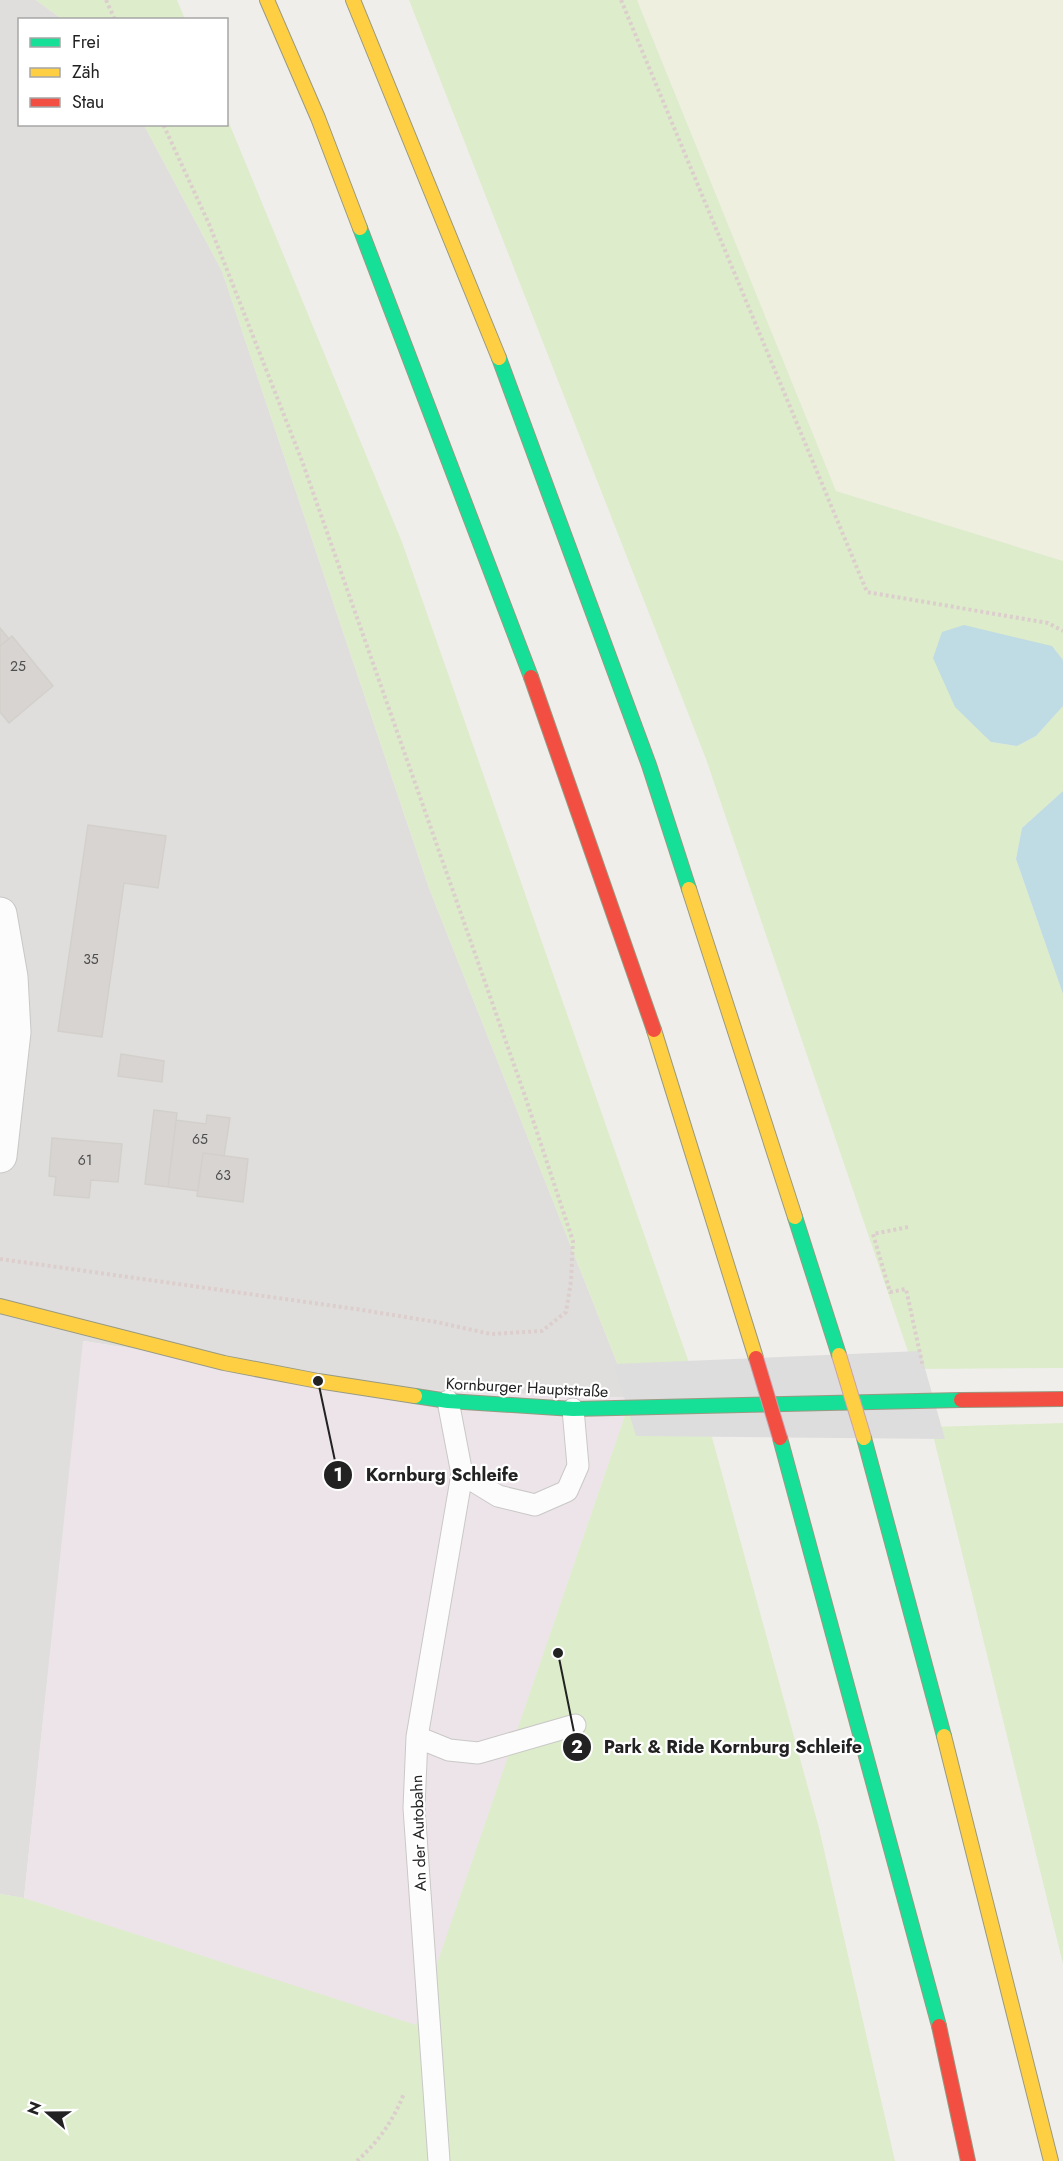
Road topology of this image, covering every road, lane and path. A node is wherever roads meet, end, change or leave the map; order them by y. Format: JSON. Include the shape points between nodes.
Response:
{"nodes":[{"id":1,"x":106,"y":0,"type":"edge"},
{"id":2,"x":267,"y":0,"type":"edge"},
{"id":3,"x":353,"y":0,"type":"edge"},
{"id":4,"x":621,"y":0,"type":"edge"},
{"id":5,"x":114,"y":18,"type":"edge"},
{"id":6,"x":164,"y":126,"type":"edge"},
{"id":7,"x":1063,"y":631,"type":"edge"},
{"id":8,"x":0,"y":914,"type":"edge"},
{"id":9,"x":0,"y":1156,"type":"edge"},
{"id":10,"x":908,"y":1227,"type":"dead end"},
{"id":11,"x":0,"y":1258,"type":"edge"},
{"id":12,"x":0,"y":1306,"type":"edge"},
{"id":13,"x":924,"y":1374,"type":"dead end"},
{"id":14,"x":1063,"y":1399,"type":"edge"},
{"id":15,"x":448,"y":1401,"type":"junction"},
{"id":16,"x":573,"y":1409,"type":"junction"},
{"id":17,"x":462,"y":1474,"type":"junction"},
{"id":18,"x":575,"y":1725,"type":"dead end"},
{"id":19,"x":417,"y":1737,"type":"junction"},
{"id":20,"x":405,"y":2090,"type":"dead end"},
{"id":21,"x":357,"y":2161,"type":"edge"},
{"id":22,"x":439,"y":2161,"type":"edge"},
{"id":23,"x":968,"y":2161,"type":"edge"},
{"id":24,"x":1051,"y":2161,"type":"edge"}],
"edges":[{"from":1,"to":5,"type":"path"},
{"from":2,"to":23,"type":"main road","bridge":true,"via":[[318,117],[529,672],[664,1062],[780,1438],[941,2034]]},
{"from":3,"to":24,"type":"main road","bridge":true,"via":[[501,363],[649,765],[739,1037],[864,1438]]},
{"from":4,"to":7,"type":"path","via":[[867,592],[1048,623]]},
{"from":6,"to":11,"type":"path","via":[[209,224],[360,622],[573,1241],[571,1281],[566,1312],[542,1331],[491,1334],[356,1309]]},
{"from":8,"to":9,"type":"street","via":[[11,977],[14,1032]]},
{"from":10,"to":13,"type":"path","via":[[873,1234],[890,1292],[906,1288]]},
{"from":12,"to":15,"type":"main road","name":"Kornburger Hauptstraße","via":[[224,1363]]},
{"from":14,"to":16,"type":"main road","name":"Kornburger Hauptstraße"},
{"from":15,"to":16,"type":"main road","name":"Kornburger Hauptstraße"},
{"from":15,"to":17,"type":"lane","name":"An der Autobahn"},
{"from":16,"to":17,"type":"lane","via":[[578,1466],[567,1491],[535,1505],[498,1496]]},
{"from":17,"to":19,"type":"lane","name":"An der Autobahn"},
{"from":18,"to":19,"type":"lane","via":[[478,1753],[449,1750]]},
{"from":19,"to":22,"type":"lane","name":"An der Autobahn","via":[[414,1808]]},
{"from":20,"to":21,"type":"path","via":[[397,2112],[375,2145]]}]}
